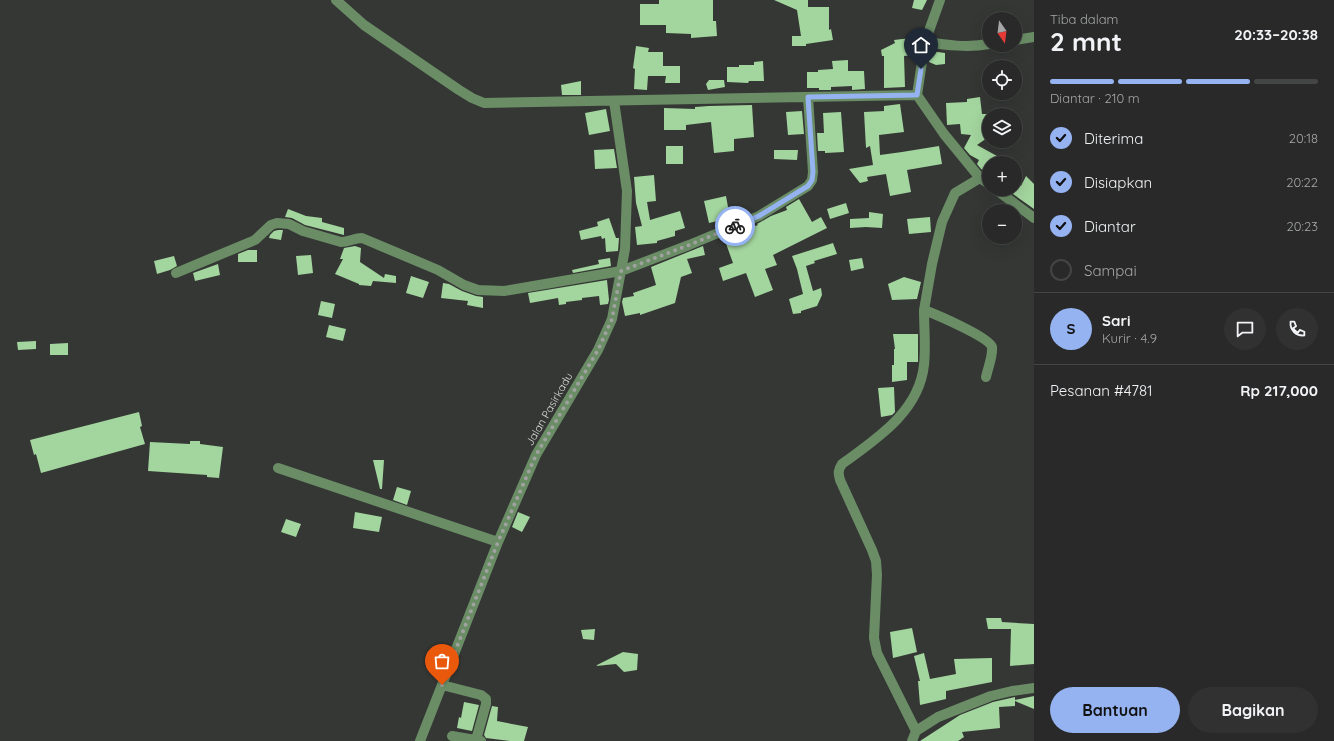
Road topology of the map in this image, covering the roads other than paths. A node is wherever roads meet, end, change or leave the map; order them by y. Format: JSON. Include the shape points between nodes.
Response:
{"nodes":[{"id":1,"x":336,"y":0,"type":"edge"},
{"id":2,"x":940,"y":0,"type":"edge"},
{"id":3,"x":1034,"y":37,"type":"edge"},
{"id":4,"x":1022,"y":39,"type":"edge"},
{"id":5,"x":925,"y":42,"type":"junction"},
{"id":6,"x":982,"y":46,"type":"edge"},
{"id":7,"x":917,"y":95,"type":"junction"},
{"id":8,"x":808,"y":97,"type":"junction"},
{"id":9,"x":614,"y":101,"type":"junction"},
{"id":10,"x":980,"y":178,"type":"joint"},
{"id":11,"x":1004,"y":196,"type":"edge"},
{"id":12,"x":1034,"y":218,"type":"edge"},
{"id":13,"x":621,"y":271,"type":"junction"},
{"id":14,"x":176,"y":273,"type":"dead end"},
{"id":15,"x":924,"y":310,"type":"junction"},
{"id":16,"x":986,"y":377,"type":"dead end"},
{"id":17,"x":278,"y":468,"type":"dead end"},
{"id":18,"x":498,"y":542,"type":"junction"},
{"id":19,"x":442,"y":685,"type":"junction"},
{"id":20,"x":1034,"y":688,"type":"edge"},
{"id":21,"x":916,"y":731,"type":"junction"},
{"id":22,"x":452,"y":736,"type":"dead end"},
{"id":23,"x":420,"y":741,"type":"edge"},
{"id":24,"x":478,"y":741,"type":"edge"},
{"id":25,"x":912,"y":741,"type":"edge"}],
"edges":[{"from":1,"to":9,"type":"street","via":[[364,25],[472,98],[501,103]]},
{"from":2,"to":5,"type":"street"},
{"from":3,"to":4,"type":"street"},
{"from":5,"to":6,"type":"street","via":[[953,46]]},
{"from":5,"to":7,"type":"street"},
{"from":7,"to":8,"type":"street"},
{"from":7,"to":10,"type":"street","via":[[944,134]]},
{"from":8,"to":9,"type":"street"},
{"from":8,"to":13,"type":"street","via":[[813,172],[808,186],[759,216]]},
{"from":9,"to":13,"type":"street","name":"Jalan Pasirkadu","via":[[627,191],[625,249]]},
{"from":10,"to":15,"type":"street","via":[[955,193],[942,222]]},
{"from":11,"to":12,"type":"street"},
{"from":13,"to":14,"type":"street","via":[[504,291],[478,290],[362,238],[341,242],[281,223],[271,225],[255,240]]},
{"from":13,"to":18,"type":"street","name":"Jalan Pasirkadu","via":[[612,319],[598,350],[536,455]]},
{"from":15,"to":16,"type":"street","via":[[954,322],[988,341],[992,347]]},
{"from":15,"to":21,"type":"street","via":[[924,366],[919,386],[891,427],[842,464],[838,474],[876,561],[874,638],[877,653]]},
{"from":17,"to":18,"type":"street"},
{"from":18,"to":19,"type":"street","name":"Jalan Pasirkadu"},
{"from":19,"to":23,"type":"street","name":"Jalan Pasirkadu"},
{"from":19,"to":24,"type":"street","via":[[485,698]]},
{"from":20,"to":21,"type":"street","via":[[991,696],[938,717]]},
{"from":21,"to":25,"type":"street"},
{"from":22,"to":24,"type":"street"}]}
